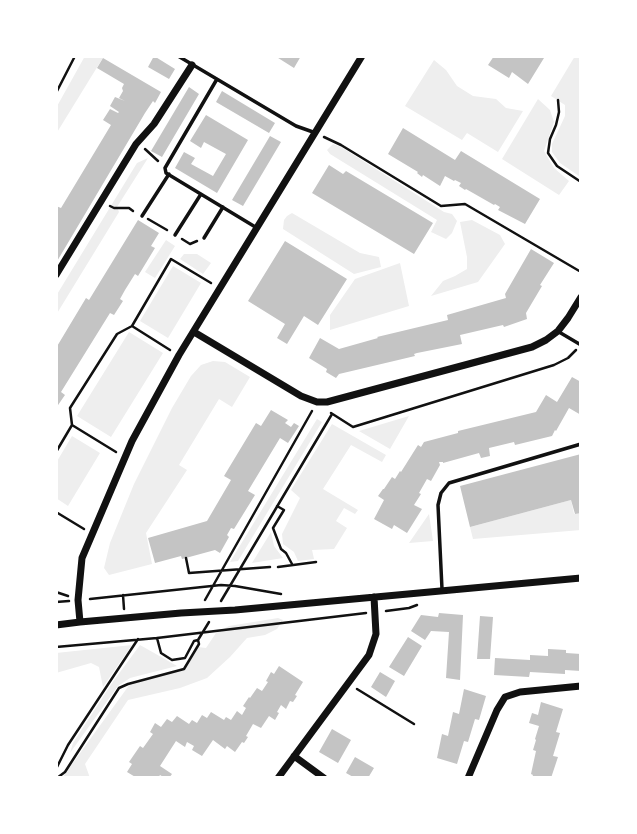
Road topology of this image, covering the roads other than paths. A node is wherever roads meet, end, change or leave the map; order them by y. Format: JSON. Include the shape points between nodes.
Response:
{"nodes":[{"id":1,"x":178,"y":56,"type":"edge"},
{"id":2,"x":362,"y":56,"type":"edge"},
{"id":3,"x":192,"y":65,"type":"junction"},
{"id":4,"x":217,"y":79,"type":"junction"},
{"id":5,"x":314,"y":133,"type":"junction"},
{"id":6,"x":169,"y":174,"type":"junction"},
{"id":7,"x":201,"y":194,"type":"junction"},
{"id":8,"x":223,"y":207,"type":"junction"},
{"id":9,"x":142,"y":216,"type":"road end"},
{"id":10,"x":257,"y":228,"type":"junction"},
{"id":11,"x":175,"y":234,"type":"road end"},
{"id":12,"x":204,"y":238,"type":"road end"},
{"id":13,"x":56,"y":275,"type":"edge"},
{"id":14,"x":581,"y":298,"type":"edge"},
{"id":15,"x":558,"y":331,"type":"junction"},
{"id":16,"x":194,"y":332,"type":"junction"},
{"id":17,"x":581,"y":345,"type":"edge"},
{"id":18,"x":581,"y":444,"type":"edge"},
{"id":19,"x":581,"y":578,"type":"edge"},
{"id":20,"x":443,"y":591,"type":"junction"},
{"id":21,"x":374,"y":597,"type":"junction"},
{"id":22,"x":80,"y":622,"type":"junction"},
{"id":23,"x":56,"y":625,"type":"edge"},
{"id":24,"x":581,"y":686,"type":"edge"},
{"id":25,"x":294,"y":757,"type":"junction"},
{"id":26,"x":278,"y":778,"type":"edge"},
{"id":27,"x":324,"y":778,"type":"edge"},
{"id":28,"x":468,"y":778,"type":"edge"}],
"edges":[{"from":1,"to":3,"type":"lane"},
{"from":2,"to":5,"type":"street"},
{"from":3,"to":4,"type":"lane"},
{"from":3,"to":13,"type":"street","via":[[136,144]]},
{"from":4,"to":5,"type":"lane"},
{"from":4,"to":6,"type":"lane","via":[[164,168]]},
{"from":5,"to":10,"type":"street"},
{"from":6,"to":7,"type":"lane"},
{"from":6,"to":9,"type":"lane"},
{"from":7,"to":8,"type":"lane"},
{"from":7,"to":11,"type":"lane"},
{"from":8,"to":10,"type":"lane"},
{"from":8,"to":12,"type":"lane"},
{"from":10,"to":16,"type":"street"},
{"from":14,"to":15,"type":"street"},
{"from":15,"to":16,"type":"street","via":[[531,347],[317,402]]},
{"from":15,"to":17,"type":"lane"},
{"from":16,"to":22,"type":"street","via":[[125,457],[82,558]]},
{"from":18,"to":20,"type":"lane","via":[[449,483],[438,505]]},
{"from":19,"to":20,"type":"street"},
{"from":20,"to":21,"type":"street"},
{"from":21,"to":22,"type":"street"},
{"from":21,"to":25,"type":"street","via":[[374,645]]},
{"from":22,"to":23,"type":"street"},
{"from":24,"to":28,"type":"street","via":[[505,697]]},
{"from":25,"to":26,"type":"street"},
{"from":25,"to":27,"type":"street"}]}
